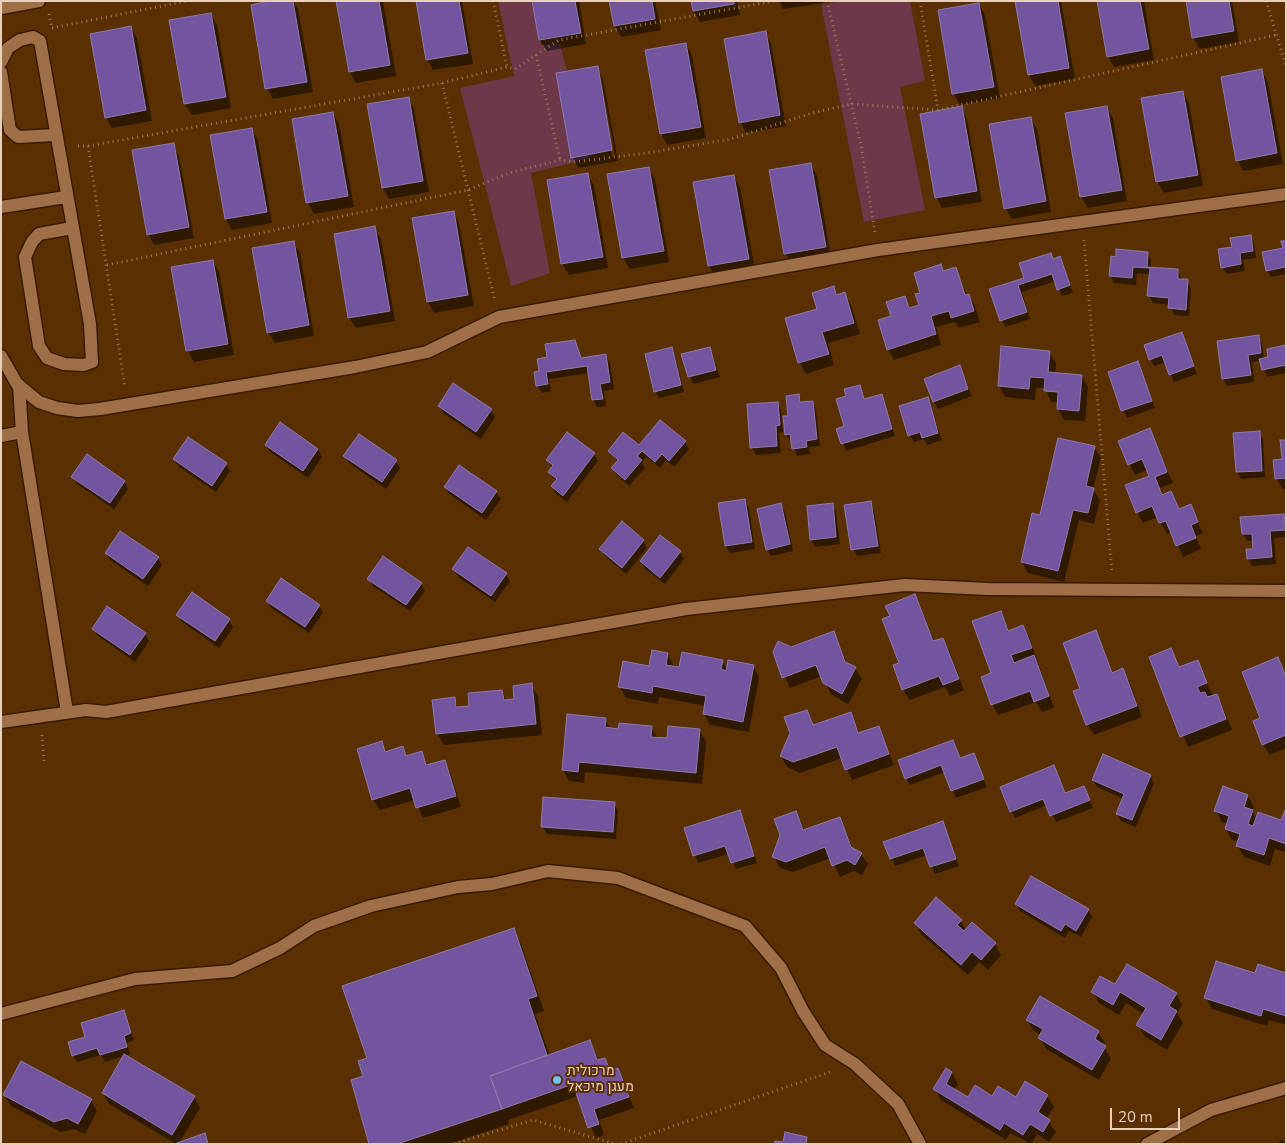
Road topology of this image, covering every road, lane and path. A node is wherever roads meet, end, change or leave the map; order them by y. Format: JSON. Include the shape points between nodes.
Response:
{"nodes":[{"id":1,"x":187,"y":1,"type":"edge"},
{"id":2,"x":493,"y":1,"type":"edge"},
{"id":3,"x":774,"y":1,"type":"edge"},
{"id":4,"x":827,"y":1,"type":"edge"},
{"id":5,"x":920,"y":1,"type":"edge"},
{"id":6,"x":1266,"y":1,"type":"edge"},
{"id":7,"x":44,"y":6,"type":"edge"},
{"id":8,"x":1,"y":8,"type":"edge"},
{"id":9,"x":52,"y":28,"type":"junction"},
{"id":10,"x":1276,"y":35,"type":"junction"},
{"id":11,"x":54,"y":37,"type":"dead end"},
{"id":12,"x":536,"y":55,"type":"junction"},
{"id":13,"x":1,"y":62,"type":"edge"},
{"id":14,"x":1286,"y":66,"type":"edge"},
{"id":15,"x":508,"y":67,"type":"junction"},
{"id":16,"x":1,"y":72,"type":"edge"},
{"id":17,"x":442,"y":83,"type":"junction"},
{"id":18,"x":852,"y":104,"type":"junction"},
{"id":19,"x":938,"y":110,"type":"junction"},
{"id":20,"x":55,"y":135,"type":"junction"},
{"id":21,"x":76,"y":138,"type":"dead end"},
{"id":22,"x":88,"y":146,"type":"junction"},
{"id":23,"x":560,"y":160,"type":"junction"},
{"id":24,"x":468,"y":190,"type":"junction"},
{"id":25,"x":1286,"y":194,"type":"edge"},
{"id":26,"x":66,"y":197,"type":"junction"},
{"id":27,"x":1,"y":207,"type":"edge"},
{"id":28,"x":1082,"y":222,"type":"junction"},
{"id":29,"x":72,"y":228,"type":"junction"},
{"id":30,"x":878,"y":250,"type":"junction"},
{"id":31,"x":107,"y":265,"type":"junction"},
{"id":32,"x":499,"y":317,"type":"junction"},
{"id":33,"x":1,"y":356,"type":"edge"},
{"id":34,"x":19,"y":385,"type":"junction"},
{"id":35,"x":127,"y":403,"type":"junction"},
{"id":36,"x":22,"y":432,"type":"junction"},
{"id":37,"x":1,"y":436,"type":"edge"},
{"id":38,"x":1113,"y":589,"type":"junction"},
{"id":39,"x":1286,"y":591,"type":"edge"},
{"id":40,"x":67,"y":712,"type":"junction"},
{"id":41,"x":40,"y":717,"type":"junction"},
{"id":42,"x":1,"y":722,"type":"edge"},
{"id":43,"x":44,"y":761,"type":"dead end"},
{"id":44,"x":1,"y":1014,"type":"edge"},
{"id":45,"x":855,"y":1064,"type":"junction"},
{"id":46,"x":1286,"y":1088,"type":"edge"},
{"id":47,"x":454,"y":1144,"type":"edge"},
{"id":48,"x":615,"y":1144,"type":"edge"},
{"id":49,"x":621,"y":1144,"type":"edge"},
{"id":50,"x":920,"y":1144,"type":"edge"},
{"id":51,"x":1147,"y":1144,"type":"edge"}],
"edges":[{"from":1,"to":9,"type":"path"},
{"from":2,"to":15,"type":"path"},
{"from":3,"to":12,"type":"path","via":[[559,40]]},
{"from":4,"to":18,"type":"path"},
{"from":5,"to":19,"type":"path"},
{"from":6,"to":10,"type":"path"},
{"from":7,"to":8,"type":"street"},
{"from":7,"to":9,"type":"path"},
{"from":9,"to":11,"type":"path"},
{"from":10,"to":14,"type":"path"},
{"from":10,"to":19,"type":"path"},
{"from":12,"to":15,"type":"path","via":[[515,69]]},
{"from":12,"to":23,"type":"path"},
{"from":13,"to":20,"type":"street","via":[[8,48],[20,40],[32,37],[40,41]]},
{"from":15,"to":17,"type":"path"},
{"from":16,"to":20,"type":"street","via":[[10,130],[18,137]]},
{"from":17,"to":22,"type":"path"},
{"from":17,"to":24,"type":"path"},
{"from":18,"to":19,"type":"path"},
{"from":18,"to":23,"type":"path","via":[[731,139],[648,154],[574,162]]},
{"from":18,"to":30,"type":"path"},
{"from":20,"to":26,"type":"street"},
{"from":21,"to":22,"type":"path","via":[[78,147]]},
{"from":22,"to":31,"type":"path"},
{"from":23,"to":24,"type":"path","via":[[509,173]]},
{"from":24,"to":31,"type":"path"},
{"from":24,"to":32,"type":"path"},
{"from":25,"to":28,"type":"street"},
{"from":26,"to":27,"type":"street"},
{"from":26,"to":29,"type":"street"},
{"from":28,"to":30,"type":"street"},
{"from":28,"to":38,"type":"path"},
{"from":29,"to":29,"type":"street","via":[[39,234],[25,257],[38,346],[47,358],[64,364],[84,365],[92,362],[90,324]]},
{"from":30,"to":32,"type":"street"},
{"from":31,"to":35,"type":"path"},
{"from":32,"to":35,"type":"street","via":[[427,352]]},
{"from":33,"to":34,"type":"street"},
{"from":34,"to":35,"type":"street","via":[[39,402],[57,408],[78,411]]},
{"from":34,"to":36,"type":"street"},
{"from":36,"to":37,"type":"street"},
{"from":36,"to":40,"type":"street"},
{"from":38,"to":39,"type":"street"},
{"from":38,"to":40,"type":"street","via":[[905,585],[686,609],[106,712]]},
{"from":40,"to":41,"type":"street"},
{"from":41,"to":42,"type":"street"},
{"from":41,"to":43,"type":"path"},
{"from":44,"to":45,"type":"street","via":[[135,979],[232,971],[280,948],[314,926],[371,906],[548,871],[618,878],[745,926],[781,968],[825,1045]]},
{"from":45,"to":49,"type":"path"},
{"from":45,"to":50,"type":"street","via":[[898,1104]]},
{"from":46,"to":51,"type":"street","via":[[1212,1110]]},
{"from":47,"to":48,"type":"path","via":[[533,1120]]}]}
